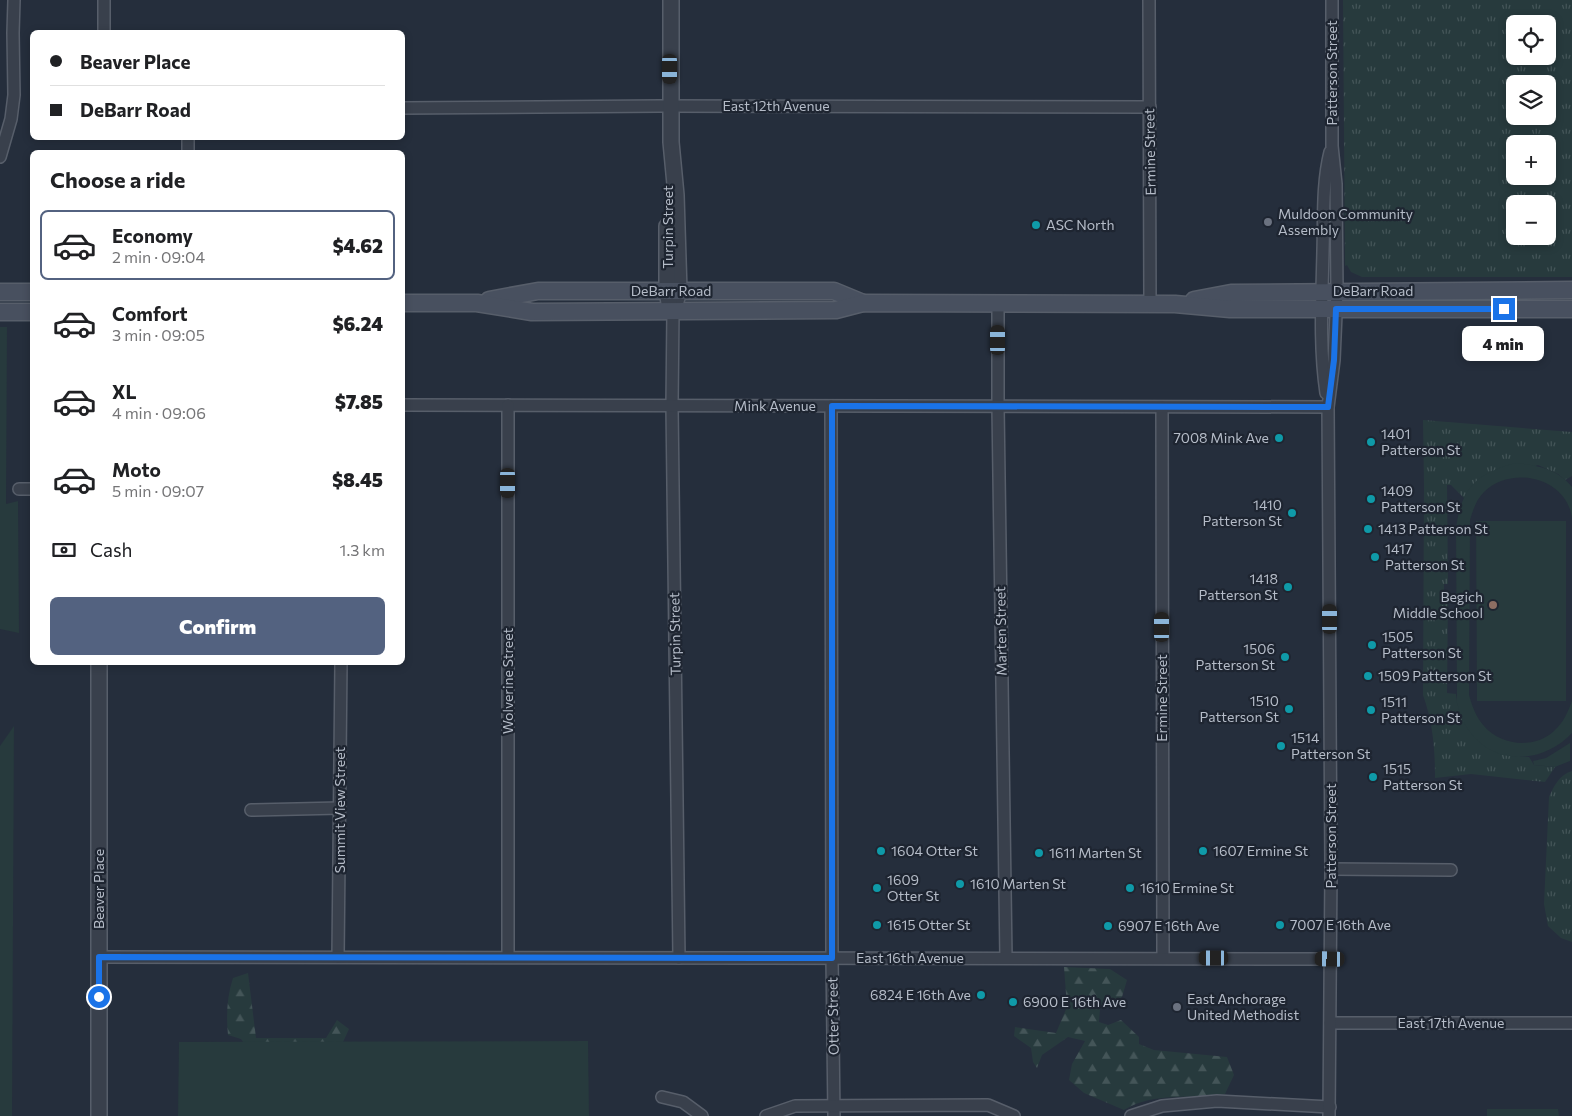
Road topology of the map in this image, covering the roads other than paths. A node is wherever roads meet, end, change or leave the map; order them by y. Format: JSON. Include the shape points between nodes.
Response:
{"nodes":[{"id":1,"x":14,"y":0,"type":"edge"},
{"id":2,"x":104,"y":0,"type":"edge"},
{"id":3,"x":670,"y":0,"type":"edge"},
{"id":4,"x":1149,"y":0,"type":"edge"},
{"id":5,"x":1332,"y":0,"type":"edge"},
{"id":6,"x":104,"y":30,"type":"edge"},
{"id":7,"x":0,"y":33,"type":"edge"},
{"id":8,"x":12,"y":33,"type":"junction"},
{"id":9,"x":670,"y":106,"type":"junction"},
{"id":10,"x":1150,"y":107,"type":"junction"},
{"id":11,"x":405,"y":108,"type":"edge"},
{"id":12,"x":0,"y":157,"type":"edge"},
{"id":13,"x":1572,"y":290,"type":"edge"},
{"id":14,"x":673,"y":291,"type":"junction"},
{"id":15,"x":1329,"y":291,"type":"junction"},
{"id":16,"x":0,"y":292,"type":"edge"},
{"id":17,"x":30,"y":292,"type":"edge"},
{"id":18,"x":405,"y":302,"type":"edge"},
{"id":19,"x":477,"y":302,"type":"junction"},
{"id":20,"x":1572,"y":302,"type":"edge"},
{"id":21,"x":863,"y":303,"type":"junction"},
{"id":22,"x":1150,"y":303,"type":"junction"},
{"id":23,"x":998,"y":304,"type":"junction"},
{"id":24,"x":1175,"y":304,"type":"junction"},
{"id":25,"x":1329,"y":309,"type":"junction"},
{"id":26,"x":1482,"y":309,"type":"junction"},
{"id":27,"x":1572,"y":309,"type":"edge"},
{"id":28,"x":673,"y":311,"type":"junction"},
{"id":29,"x":0,"y":312,"type":"edge"},
{"id":30,"x":30,"y":312,"type":"edge"},
{"id":31,"x":405,"y":405,"type":"edge"},
{"id":32,"x":508,"y":405,"type":"junction"},
{"id":33,"x":672,"y":406,"type":"junction"},
{"id":34,"x":832,"y":406,"type":"junction"},
{"id":35,"x":998,"y":407,"type":"junction"},
{"id":36,"x":1162,"y":407,"type":"junction"},
{"id":37,"x":1328,"y":407,"type":"junction"},
{"id":38,"x":19,"y":489,"type":"dead end"},
{"id":39,"x":30,"y":489,"type":"edge"},
{"id":40,"x":99,"y":665,"type":"edge"},
{"id":41,"x":341,"y":665,"type":"edge"},
{"id":42,"x":340,"y":808,"type":"junction"},
{"id":43,"x":251,"y":810,"type":"dead end"},
{"id":44,"x":1331,"y":869,"type":"junction"},
{"id":45,"x":1451,"y":870,"type":"dead end"},
{"id":46,"x":99,"y":957,"type":"junction"},
{"id":47,"x":338,"y":957,"type":"junction"},
{"id":48,"x":508,"y":957,"type":"junction"},
{"id":49,"x":679,"y":958,"type":"junction"},
{"id":50,"x":832,"y":958,"type":"junction"},
{"id":51,"x":1006,"y":958,"type":"junction"},
{"id":52,"x":1163,"y":958,"type":"junction"},
{"id":53,"x":1330,"y":959,"type":"junction"},
{"id":54,"x":1330,"y":1023,"type":"junction"},
{"id":55,"x":1572,"y":1023,"type":"edge"},
{"id":56,"x":662,"y":1097,"type":"dead end"},
{"id":57,"x":834,"y":1111,"type":"edge"},
{"id":58,"x":1330,"y":1112,"type":"edge"},
{"id":59,"x":99,"y":1116,"type":"edge"},
{"id":60,"x":702,"y":1116,"type":"edge"},
{"id":61,"x":766,"y":1116,"type":"edge"},
{"id":62,"x":1014,"y":1116,"type":"edge"},
{"id":63,"x":1131,"y":1116,"type":"edge"}],
"edges":[{"from":1,"to":8,"type":"street"},
{"from":2,"to":6,"type":"street"},
{"from":3,"to":9,"type":"street","name":"Turpin Street"},
{"from":4,"to":10,"type":"street","name":"Ermine Street"},
{"from":5,"to":15,"type":"street","name":"Patterson Street","via":[[1332,146],[1336,184]]},
{"from":7,"to":8,"type":"street"},
{"from":8,"to":12,"type":"street","via":[[14,95]]},
{"from":9,"to":10,"type":"street","name":"East 12th Avenue"},
{"from":9,"to":11,"type":"street","name":"East 12th Avenue"},
{"from":9,"to":14,"type":"street","name":"Turpin Street","via":[[676,195]]},
{"from":10,"to":22,"type":"street","name":"Ermine Street"},
{"from":13,"to":15,"type":"main road","name":"DeBarr Road"},
{"from":14,"to":19,"type":"main road","name":"DeBarr Road","via":[[538,291]]},
{"from":14,"to":21,"type":"main road","name":"DeBarr Road","via":[[834,291]]},
{"from":14,"to":28,"type":"street","name":"Turpin Street"},
{"from":15,"to":24,"type":"main road","name":"DeBarr Road","via":[[1231,293]]},
{"from":15,"to":25,"type":"street","name":"Patterson Street"},
{"from":16,"to":17,"type":"main road"},
{"from":18,"to":19,"type":"main road","name":"DeBarr Road"},
{"from":19,"to":28,"type":"main road","name":"DeBarr Road","via":[[532,312]]},
{"from":20,"to":26,"type":"main road","via":[[1522,303]]},
{"from":21,"to":23,"type":"main road","name":"DeBarr Road"},
{"from":21,"to":28,"type":"main road","name":"DeBarr Road","via":[[836,310]]},
{"from":22,"to":23,"type":"main road","name":"DeBarr Road"},
{"from":22,"to":24,"type":"main road","name":"DeBarr Road"},
{"from":23,"to":35,"type":"street","name":"Marten Street"},
{"from":24,"to":25,"type":"main road","name":"DeBarr Road","via":[[1230,309]]},
{"from":25,"to":26,"type":"main road","name":"DeBarr Road"},
{"from":25,"to":37,"type":"street","name":"Patterson Street","via":[[1324,373]]},
{"from":26,"to":27,"type":"main road","name":"DeBarr Road"},
{"from":28,"to":33,"type":"street","name":"Turpin Street"},
{"from":29,"to":30,"type":"main road"},
{"from":31,"to":32,"type":"street","name":"Mink Avenue"},
{"from":32,"to":33,"type":"street","name":"Mink Avenue"},
{"from":32,"to":48,"type":"street","name":"Wolverine Street"},
{"from":33,"to":34,"type":"street","name":"Mink Avenue"},
{"from":33,"to":49,"type":"street","name":"Turpin Street"},
{"from":34,"to":35,"type":"street","name":"Mink Avenue"},
{"from":34,"to":50,"type":"street","name":"Otter Street"},
{"from":35,"to":36,"type":"street","name":"Mink Avenue"},
{"from":35,"to":51,"type":"street","name":"Marten Street"},
{"from":36,"to":37,"type":"street","name":"Mink Avenue"},
{"from":36,"to":52,"type":"street","name":"Ermine Street"},
{"from":37,"to":44,"type":"street","name":"Patterson Street"},
{"from":38,"to":39,"type":"street"},
{"from":40,"to":46,"type":"street","name":"Beaver Place"},
{"from":41,"to":42,"type":"street","name":"Summit View Street"},
{"from":42,"to":43,"type":"street"},
{"from":42,"to":47,"type":"street","name":"Summit View Street"},
{"from":44,"to":45,"type":"street"},
{"from":44,"to":53,"type":"street","name":"Patterson Street"},
{"from":46,"to":47,"type":"street","name":"East 16th Avenue"},
{"from":46,"to":59,"type":"street","name":"Beaver Place"},
{"from":47,"to":48,"type":"street","name":"East 16th Avenue"},
{"from":48,"to":49,"type":"street","name":"East 16th Avenue"},
{"from":49,"to":50,"type":"street","name":"East 16th Avenue"},
{"from":50,"to":51,"type":"street","name":"East 16th Avenue"},
{"from":50,"to":57,"type":"street","name":"Otter Street"},
{"from":51,"to":52,"type":"street","name":"East 16th Avenue"},
{"from":52,"to":53,"type":"street","name":"East 16th Avenue"},
{"from":53,"to":54,"type":"street","name":"Patterson Street"},
{"from":54,"to":55,"type":"street","name":"East 17th Avenue"},
{"from":54,"to":58,"type":"street","name":"Patterson Street"},
{"from":56,"to":60,"type":"street","via":[[683,1102]]},
{"from":57,"to":61,"type":"street","via":[[795,1106]]},
{"from":57,"to":62,"type":"street","via":[[988,1105]]},
{"from":58,"to":63,"type":"street","via":[[1217,1101],[1162,1106]]}]}
